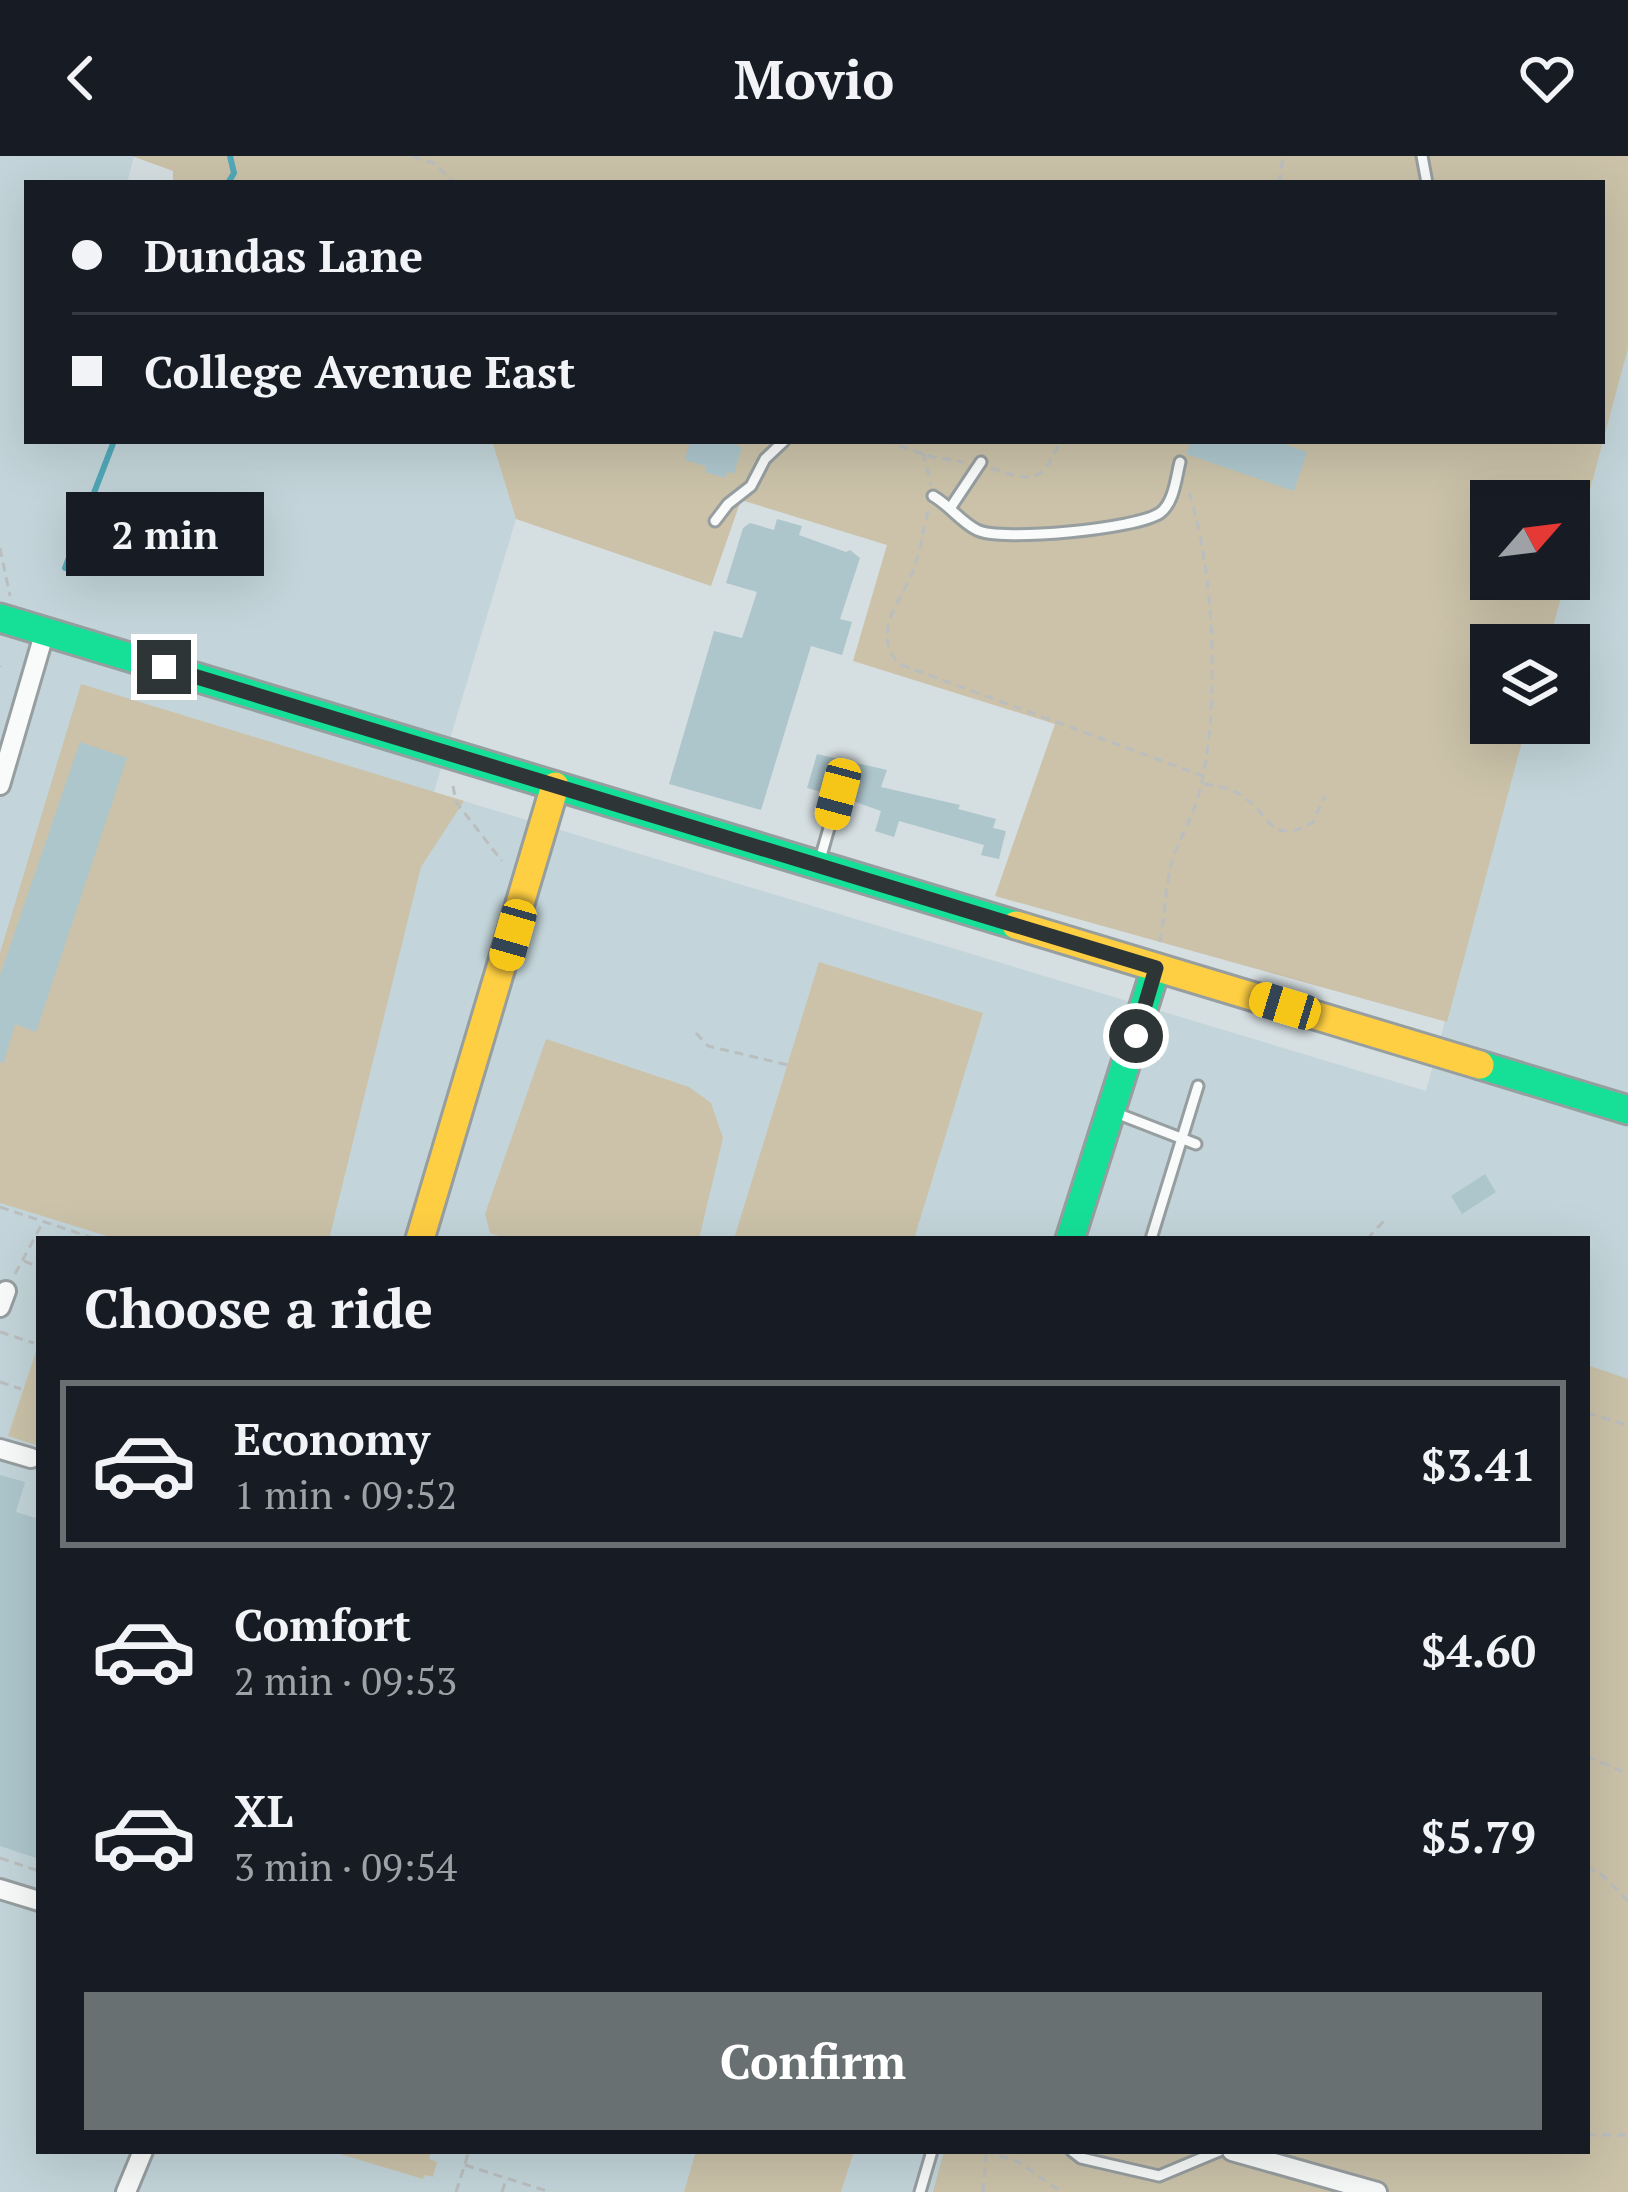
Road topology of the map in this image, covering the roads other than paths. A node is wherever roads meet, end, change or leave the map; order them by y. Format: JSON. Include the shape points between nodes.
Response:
{"nodes":[{"id":1,"x":781,"y":444,"type":"edge"},
{"id":2,"x":1180,"y":462,"type":"road end"},
{"id":3,"x":980,"y":463,"type":"road end"},
{"id":4,"x":933,"y":496,"type":"road end"},
{"id":5,"x":951,"y":507,"type":"junction"},
{"id":6,"x":715,"y":520,"type":"dead end"},
{"id":7,"x":5,"y":608,"type":"edge"},
{"id":8,"x":45,"y":631,"type":"junction"},
{"id":9,"x":0,"y":785,"type":"edge"},
{"id":10,"x":555,"y":786,"type":"junction"},
{"id":11,"x":838,"y":794,"type":"dead end"},
{"id":12,"x":818,"y":867,"type":"junction"},
{"id":13,"x":1156,"y":968,"type":"junction"},
{"id":14,"x":1198,"y":1086,"type":"dead end"},
{"id":15,"x":1628,"y":1110,"type":"edge"},
{"id":16,"x":1111,"y":1112,"type":"junction"},
{"id":17,"x":1183,"y":1139,"type":"junction"},
{"id":18,"x":1196,"y":1144,"type":"dead end"},
{"id":19,"x":421,"y":1236,"type":"edge"},
{"id":20,"x":1071,"y":1236,"type":"edge"},
{"id":21,"x":1152,"y":1236,"type":"edge"},
{"id":22,"x":0,"y":1448,"type":"edge"},
{"id":23,"x":31,"y":1458,"type":"dead end"},
{"id":24,"x":0,"y":1889,"type":"edge"},
{"id":25,"x":36,"y":1900,"type":"edge"},
{"id":26,"x":142,"y":2154,"type":"edge"},
{"id":27,"x":931,"y":2154,"type":"edge"},
{"id":28,"x":1076,"y":2154,"type":"edge"},
{"id":29,"x":1212,"y":2154,"type":"edge"},
{"id":30,"x":1240,"y":2154,"type":"edge"},
{"id":31,"x":126,"y":2192,"type":"edge"},
{"id":32,"x":920,"y":2192,"type":"edge"},
{"id":33,"x":1377,"y":2192,"type":"edge"}],
"edges":[{"from":1,"to":6,"type":"lane"},
{"from":2,"to":5,"type":"lane","via":[[1160,514],[1123,524],[1041,535],[989,532]]},
{"from":3,"to":5,"type":"lane"},
{"from":4,"to":5,"type":"lane"},
{"from":7,"to":8,"type":"street"},
{"from":8,"to":9,"type":"street"},
{"from":8,"to":10,"type":"street"},
{"from":10,"to":12,"type":"street"},
{"from":10,"to":19,"type":"street"},
{"from":11,"to":12,"type":"lane"},
{"from":12,"to":13,"type":"street"},
{"from":13,"to":15,"type":"street"},
{"from":13,"to":16,"type":"street"},
{"from":14,"to":17,"type":"lane"},
{"from":16,"to":17,"type":"lane"},
{"from":16,"to":20,"type":"street"},
{"from":17,"to":18,"type":"lane"},
{"from":17,"to":21,"type":"lane"},
{"from":22,"to":23,"type":"street"},
{"from":24,"to":25,"type":"street"},
{"from":26,"to":31,"type":"street"},
{"from":27,"to":32,"type":"lane"},
{"from":28,"to":29,"type":"lane","via":[[1159,2176]]},
{"from":30,"to":33,"type":"street"}]}
